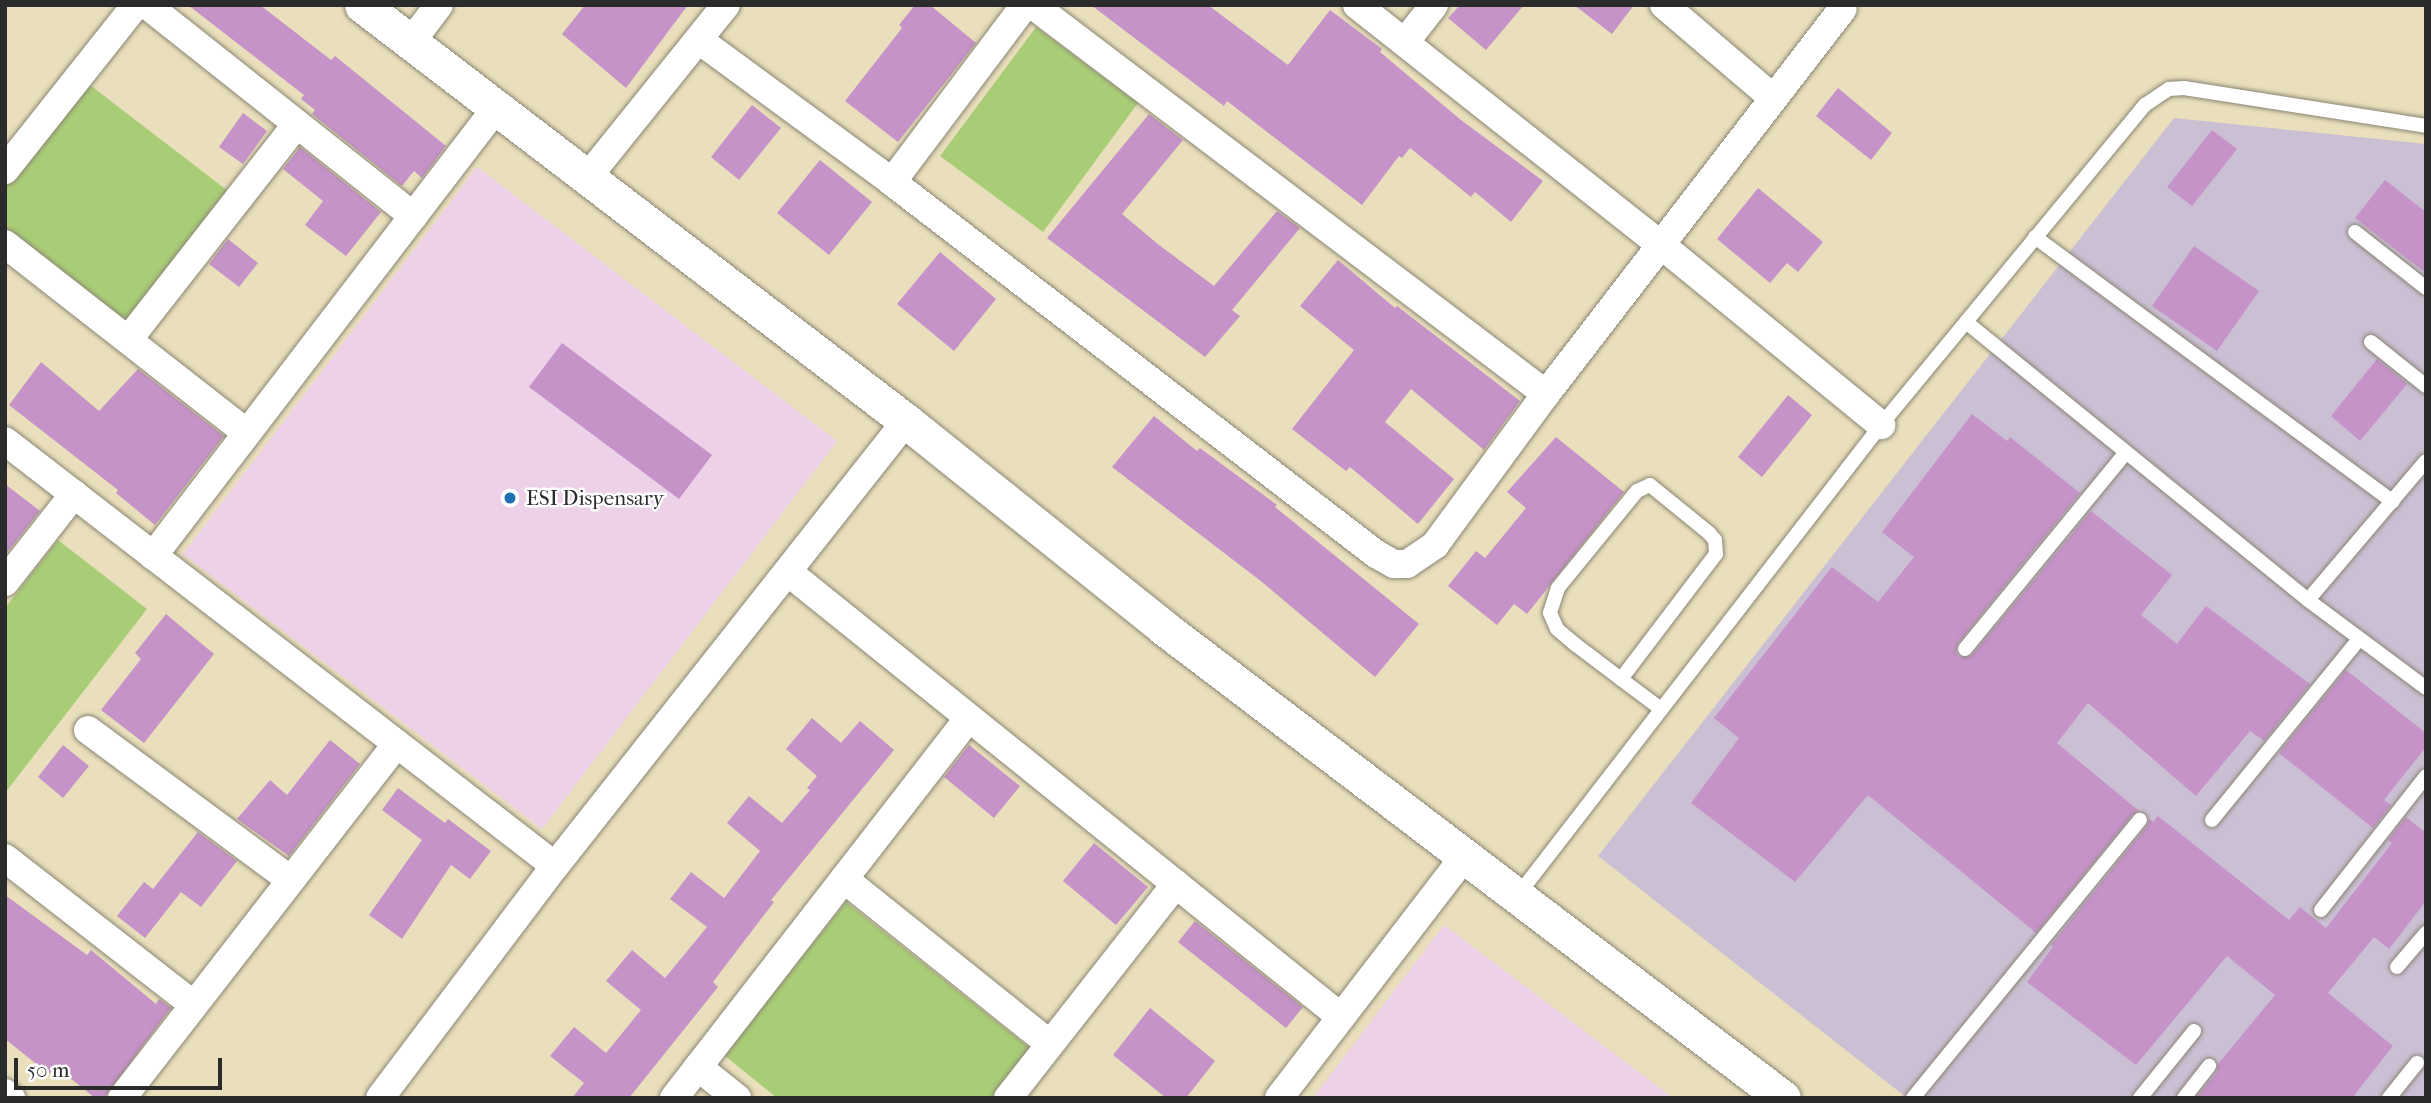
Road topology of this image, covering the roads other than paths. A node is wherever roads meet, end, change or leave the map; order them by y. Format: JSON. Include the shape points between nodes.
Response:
{"nodes":[{"id":1,"x":136,"y":5,"type":"edge"},
{"id":2,"x":147,"y":5,"type":"edge"},
{"id":3,"x":362,"y":5,"type":"edge"},
{"id":4,"x":439,"y":5,"type":"edge"},
{"id":5,"x":726,"y":5,"type":"edge"},
{"id":6,"x":1025,"y":5,"type":"edge"},
{"id":7,"x":1033,"y":5,"type":"edge"},
{"id":8,"x":1357,"y":5,"type":"edge"},
{"id":9,"x":1434,"y":5,"type":"edge"},
{"id":10,"x":1664,"y":5,"type":"edge"},
{"id":11,"x":1843,"y":9,"type":"dead end"},
{"id":12,"x":699,"y":40,"type":"junction"},
{"id":13,"x":1405,"y":41,"type":"junction"},
{"id":14,"x":411,"y":42,"type":"junction"},
{"id":15,"x":1773,"y":98,"type":"junction"},
{"id":16,"x":496,"y":108,"type":"junction"},
{"id":17,"x":297,"y":124,"type":"junction"},
{"id":18,"x":2426,"y":126,"type":"edge"},
{"id":19,"x":5,"y":170,"type":"edge"},
{"id":20,"x":586,"y":179,"type":"junction"},
{"id":21,"x":892,"y":182,"type":"junction"},
{"id":22,"x":413,"y":216,"type":"junction"},
{"id":23,"x":2355,"y":232,"type":"dead end"},
{"id":24,"x":2035,"y":237,"type":"junction"},
{"id":25,"x":5,"y":244,"type":"edge"},
{"id":26,"x":1660,"y":244,"type":"junction"},
{"id":27,"x":2426,"y":288,"type":"edge"},
{"id":28,"x":1966,"y":322,"type":"junction"},
{"id":29,"x":128,"y":340,"type":"junction"},
{"id":30,"x":2371,"y":342,"type":"dead end"},
{"id":31,"x":2426,"y":386,"type":"edge"},
{"id":32,"x":1546,"y":394,"type":"junction"},
{"id":33,"x":906,"y":422,"type":"junction"},
{"id":34,"x":1881,"y":425,"type":"junction"},
{"id":35,"x":247,"y":433,"type":"junction"},
{"id":36,"x":5,"y":441,"type":"edge"},
{"id":37,"x":2126,"y":452,"type":"junction"},
{"id":38,"x":2426,"y":461,"type":"edge"},
{"id":39,"x":74,"y":494,"type":"junction"},
{"id":40,"x":2393,"y":502,"type":"junction"},
{"id":41,"x":153,"y":556,"type":"junction"},
{"id":42,"x":788,"y":572,"type":"junction"},
{"id":43,"x":5,"y":582,"type":"edge"},
{"id":44,"x":2308,"y":600,"type":"junction"},
{"id":45,"x":2359,"y":639,"type":"junction"},
{"id":46,"x":1965,"y":649,"type":"dead end"},
{"id":47,"x":1621,"y":679,"type":"junction"},
{"id":48,"x":2426,"y":688,"type":"edge"},
{"id":49,"x":1661,"y":709,"type":"junction"},
{"id":50,"x":969,"y":718,"type":"junction"},
{"id":51,"x":88,"y":730,"type":"dead end"},
{"id":52,"x":397,"y":744,"type":"junction"},
{"id":53,"x":2426,"y":776,"type":"edge"},
{"id":54,"x":2140,"y":820,"type":"dead end"},
{"id":55,"x":2212,"y":820,"type":"dead end"},
{"id":56,"x":1464,"y":857,"type":"junction"},
{"id":57,"x":5,"y":858,"type":"edge"},
{"id":58,"x":555,"y":866,"type":"junction"},
{"id":59,"x":844,"y":879,"type":"junction"},
{"id":60,"x":291,"y":880,"type":"junction"},
{"id":61,"x":1176,"y":884,"type":"junction"},
{"id":62,"x":1518,"y":895,"type":"junction"},
{"id":63,"x":2321,"y":910,"type":"dead end"},
{"id":64,"x":2426,"y":933,"type":"edge"},
{"id":65,"x":2397,"y":967,"type":"dead end"},
{"id":66,"x":194,"y":1005,"type":"junction"},
{"id":67,"x":1341,"y":1017,"type":"junction"},
{"id":68,"x":2194,"y":1031,"type":"dead end"},
{"id":69,"x":1050,"y":1044,"type":"junction"},
{"id":70,"x":2417,"y":1063,"type":"dead end"},
{"id":71,"x":2209,"y":1066,"type":"dead end"},
{"id":72,"x":698,"y":1067,"type":"junction"},
{"id":73,"x":5,"y":1093,"type":"edge"},
{"id":74,"x":391,"y":1094,"type":"edge"},
{"id":75,"x":1921,"y":1095,"type":"edge"},
{"id":76,"x":11,"y":1098,"type":"edge"},
{"id":77,"x":122,"y":1098,"type":"edge"},
{"id":78,"x":674,"y":1098,"type":"edge"},
{"id":79,"x":737,"y":1098,"type":"edge"},
{"id":80,"x":1007,"y":1098,"type":"edge"},
{"id":81,"x":1279,"y":1098,"type":"edge"},
{"id":82,"x":1783,"y":1098,"type":"edge"},
{"id":83,"x":2140,"y":1098,"type":"edge"},
{"id":84,"x":2184,"y":1098,"type":"edge"},
{"id":85,"x":2389,"y":1098,"type":"edge"}],
"edges":[{"from":1,"to":19,"type":"street"},
{"from":2,"to":17,"type":"street"},
{"from":3,"to":14,"type":"street"},
{"from":4,"to":14,"type":"street"},
{"from":5,"to":12,"type":"street"},
{"from":6,"to":21,"type":"street"},
{"from":7,"to":32,"type":"street"},
{"from":8,"to":13,"type":"street"},
{"from":9,"to":13,"type":"street"},
{"from":10,"to":15,"type":"street"},
{"from":11,"to":15,"type":"street"},
{"from":12,"to":20,"type":"street"},
{"from":12,"to":21,"type":"street"},
{"from":13,"to":26,"type":"street"},
{"from":14,"to":16,"type":"street"},
{"from":15,"to":26,"type":"street"},
{"from":16,"to":20,"type":"street"},
{"from":16,"to":22,"type":"street"},
{"from":17,"to":22,"type":"street"},
{"from":17,"to":29,"type":"street"},
{"from":18,"to":24,"type":"lane","via":[[2169,89],[2129,121]]},
{"from":20,"to":33,"type":"street"},
{"from":21,"to":32,"type":"street","via":[[1394,564],[1407,564],[1435,545]]},
{"from":22,"to":35,"type":"street"},
{"from":23,"to":27,"type":"lane"},
{"from":24,"to":28,"type":"lane"},
{"from":24,"to":40,"type":"lane"},
{"from":25,"to":29,"type":"street"},
{"from":26,"to":32,"type":"street"},
{"from":26,"to":34,"type":"street"},
{"from":28,"to":34,"type":"lane"},
{"from":28,"to":37,"type":"lane"},
{"from":29,"to":35,"type":"street"},
{"from":30,"to":31,"type":"lane"},
{"from":33,"to":42,"type":"street"},
{"from":33,"to":56,"type":"street","via":[[1164,628]]},
{"from":34,"to":49,"type":"lane"},
{"from":35,"to":41,"type":"street"},
{"from":36,"to":39,"type":"street"},
{"from":37,"to":44,"type":"lane"},
{"from":37,"to":46,"type":"lane"},
{"from":38,"to":40,"type":"lane"},
{"from":39,"to":41,"type":"street"},
{"from":39,"to":43,"type":"street"},
{"from":40,"to":44,"type":"lane"},
{"from":41,"to":52,"type":"street"},
{"from":42,"to":50,"type":"street"},
{"from":42,"to":58,"type":"street"},
{"from":44,"to":45,"type":"lane"},
{"from":45,"to":48,"type":"lane"},
{"from":45,"to":55,"type":"lane"},
{"from":47,"to":47,"type":"lane","via":[[1557,629],[1550,613],[1558,588],[1637,491],[1650,485],[1709,533],[1716,554]]},
{"from":47,"to":49,"type":"lane"},
{"from":49,"to":62,"type":"lane"},
{"from":50,"to":59,"type":"street"},
{"from":50,"to":61,"type":"street"},
{"from":51,"to":60,"type":"street"},
{"from":52,"to":58,"type":"street"},
{"from":52,"to":60,"type":"street"},
{"from":53,"to":63,"type":"lane"},
{"from":54,"to":75,"type":"lane"},
{"from":56,"to":62,"type":"street"},
{"from":56,"to":67,"type":"street"},
{"from":57,"to":66,"type":"street"},
{"from":58,"to":74,"type":"street"},
{"from":59,"to":69,"type":"street"},
{"from":59,"to":72,"type":"street"},
{"from":60,"to":66,"type":"street"},
{"from":61,"to":67,"type":"street"},
{"from":61,"to":69,"type":"street"},
{"from":62,"to":82,"type":"street"},
{"from":64,"to":65,"type":"lane"},
{"from":66,"to":77,"type":"street"},
{"from":67,"to":81,"type":"street"},
{"from":68,"to":83,"type":"lane"},
{"from":69,"to":80,"type":"street"},
{"from":70,"to":85,"type":"lane"},
{"from":71,"to":84,"type":"lane"},
{"from":72,"to":78,"type":"street"},
{"from":72,"to":79,"type":"street"},
{"from":73,"to":76,"type":"street"}]}
